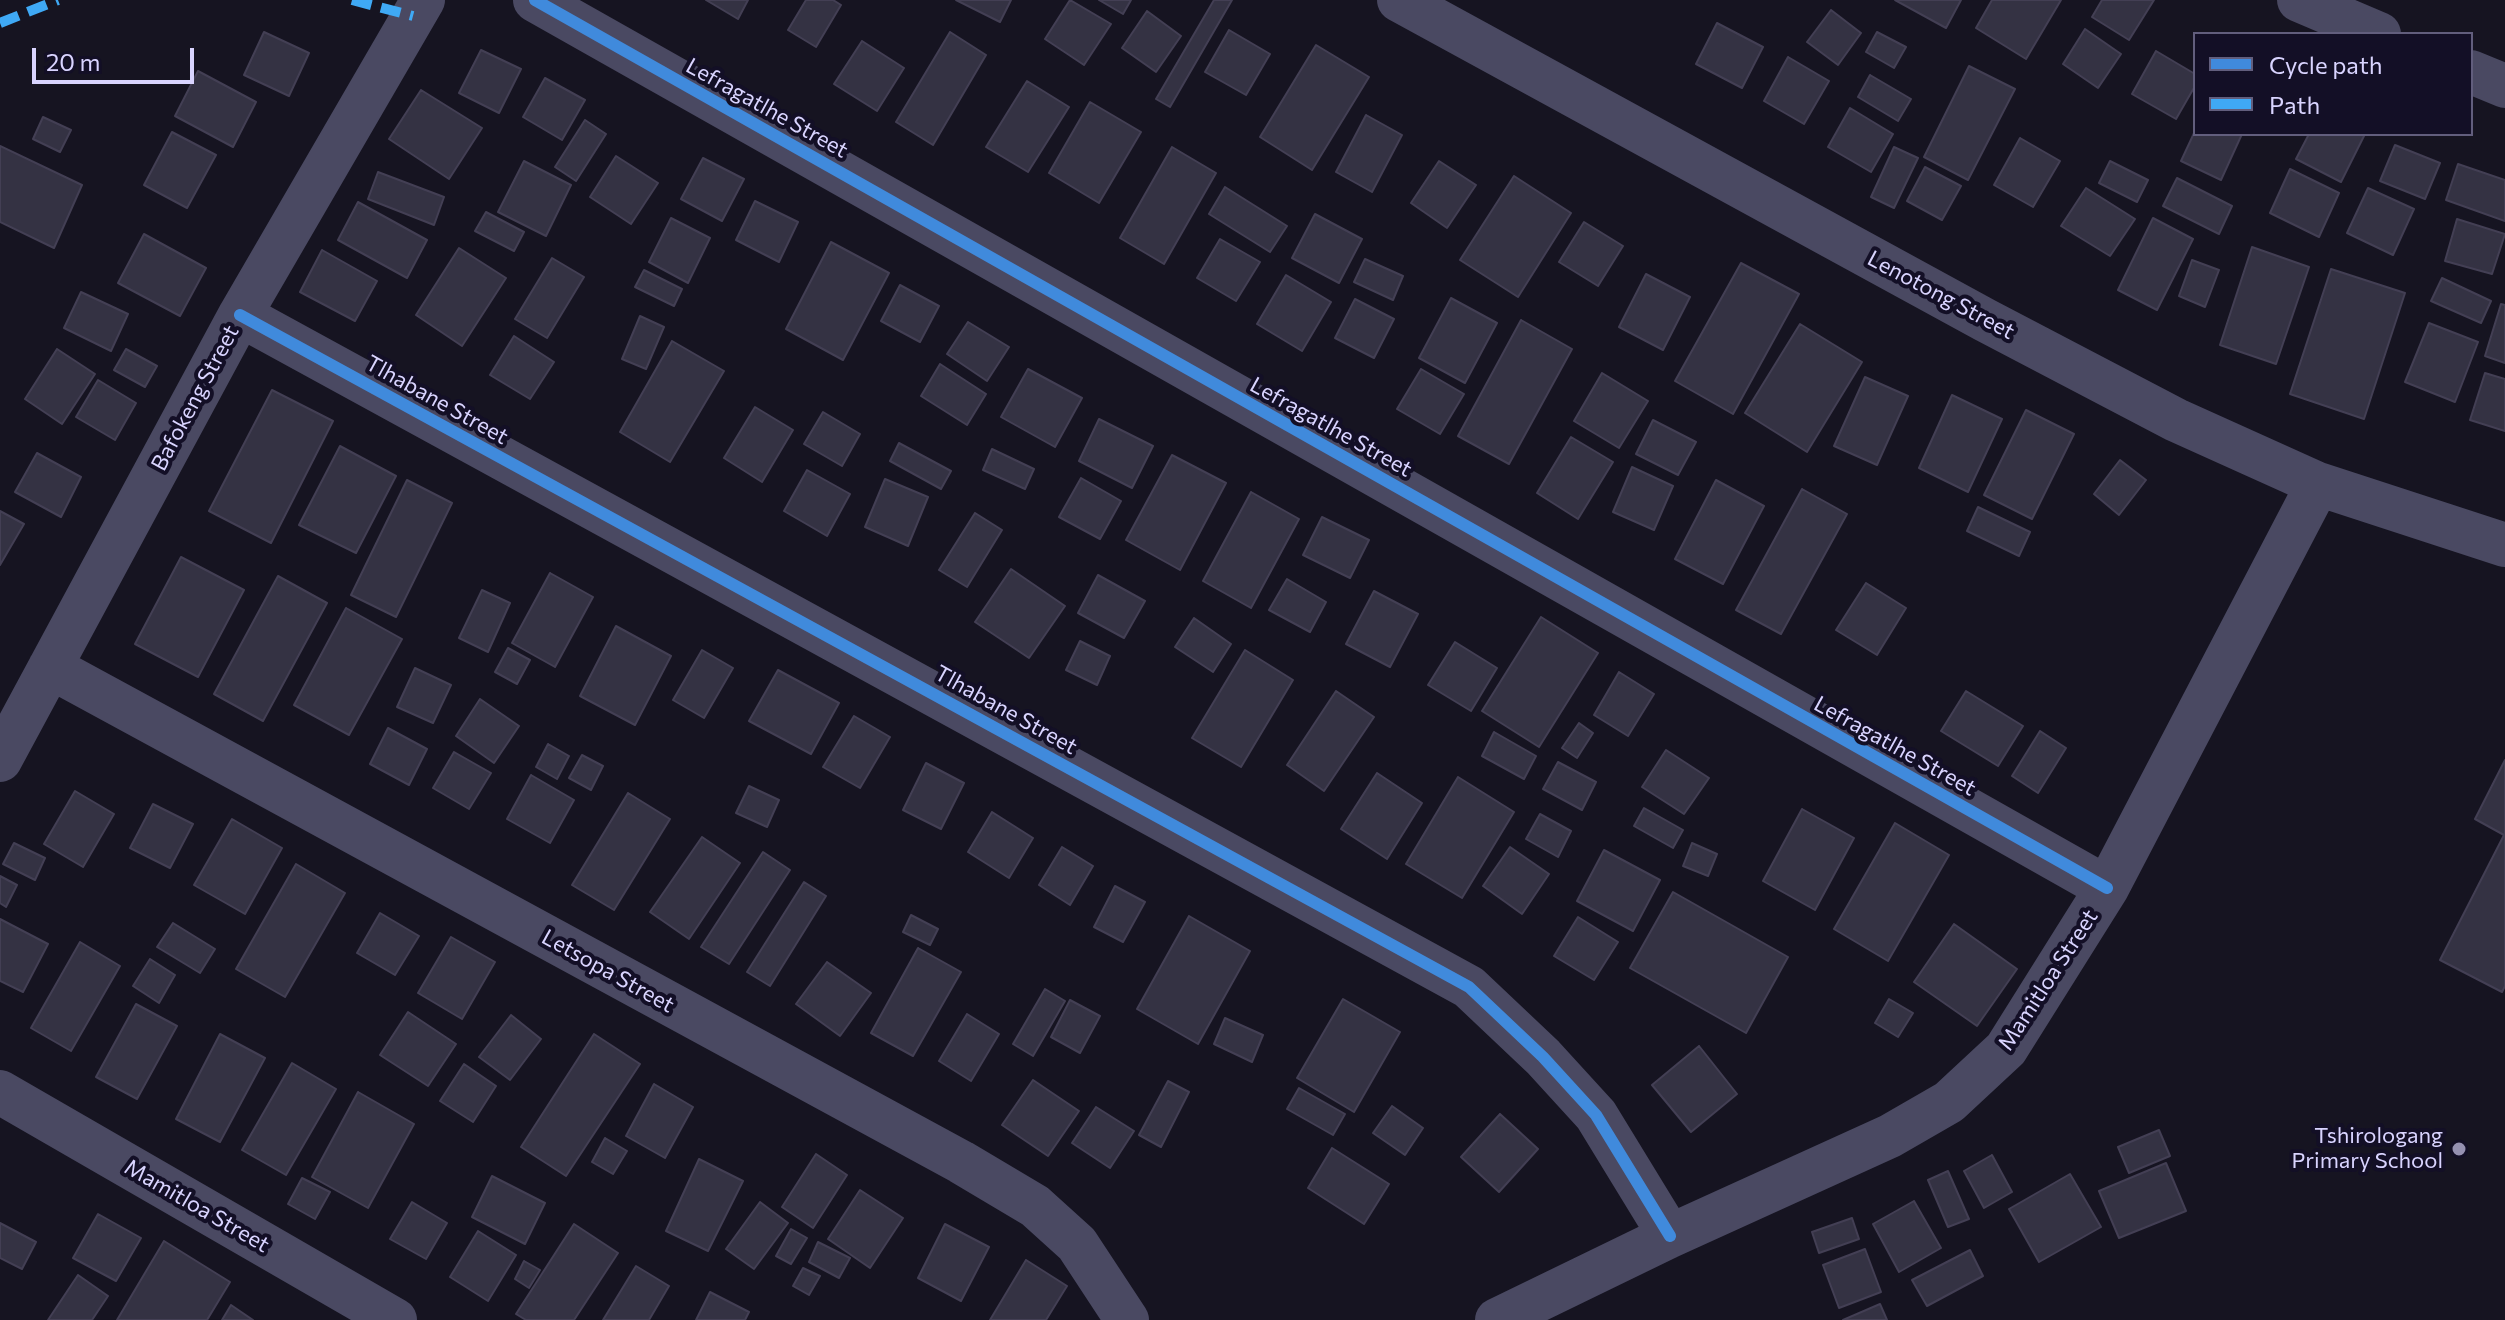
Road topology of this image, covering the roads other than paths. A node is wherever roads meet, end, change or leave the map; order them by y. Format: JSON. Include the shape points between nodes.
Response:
{"nodes":[{"id":1,"x":423,"y":0,"type":"edge"},
{"id":2,"x":535,"y":0,"type":"edge"},
{"id":3,"x":1399,"y":0,"type":"edge"},
{"id":4,"x":2299,"y":0,"type":"edge"},
{"id":5,"x":2374,"y":32,"type":"edge"},
{"id":6,"x":2473,"y":73,"type":"edge"},
{"id":7,"x":2505,"y":86,"type":"edge"},
{"id":8,"x":240,"y":315,"type":"junction"},
{"id":9,"x":2318,"y":484,"type":"junction"},
{"id":10,"x":2505,"y":545,"type":"edge"},
{"id":11,"x":50,"y":667,"type":"junction"},
{"id":12,"x":0,"y":760,"type":"edge"},
{"id":13,"x":2107,"y":888,"type":"junction"},
{"id":14,"x":0,"y":1092,"type":"edge"},
{"id":15,"x":1670,"y":1236,"type":"junction"},
{"id":16,"x":395,"y":1320,"type":"edge"},
{"id":17,"x":1127,"y":1320,"type":"edge"},
{"id":18,"x":1497,"y":1320,"type":"edge"}],
"edges":[{"from":1,"to":8,"type":"street","name":"Bafokeng Street"},
{"from":2,"to":13,"type":"street","name":"Lefragatlhe Street"},
{"from":3,"to":9,"type":"street","name":"Lenotong Street","via":[[2176,420]]},
{"from":4,"to":5,"type":"street"},
{"from":6,"to":7,"type":"street"},
{"from":8,"to":11,"type":"street","name":"Bafokeng Street"},
{"from":8,"to":15,"type":"street","name":"Tlhabane Street","via":[[1469,987],[1596,1115]]},
{"from":9,"to":10,"type":"street","name":"Lenotong Street"},
{"from":9,"to":13,"type":"street","name":"Mamitloa Street"},
{"from":11,"to":12,"type":"street","name":"Bafokeng Street"},
{"from":11,"to":17,"type":"street","name":"Letsopa Street","via":[[1035,1206],[1077,1244]]},
{"from":13,"to":15,"type":"street","name":"Mamitloa Street","via":[[2006,1049],[1949,1102],[1890,1136]]},
{"from":14,"to":16,"type":"street","name":"Mamitloa Street"},
{"from":15,"to":18,"type":"street","name":"Mamitloa Street"}]}
